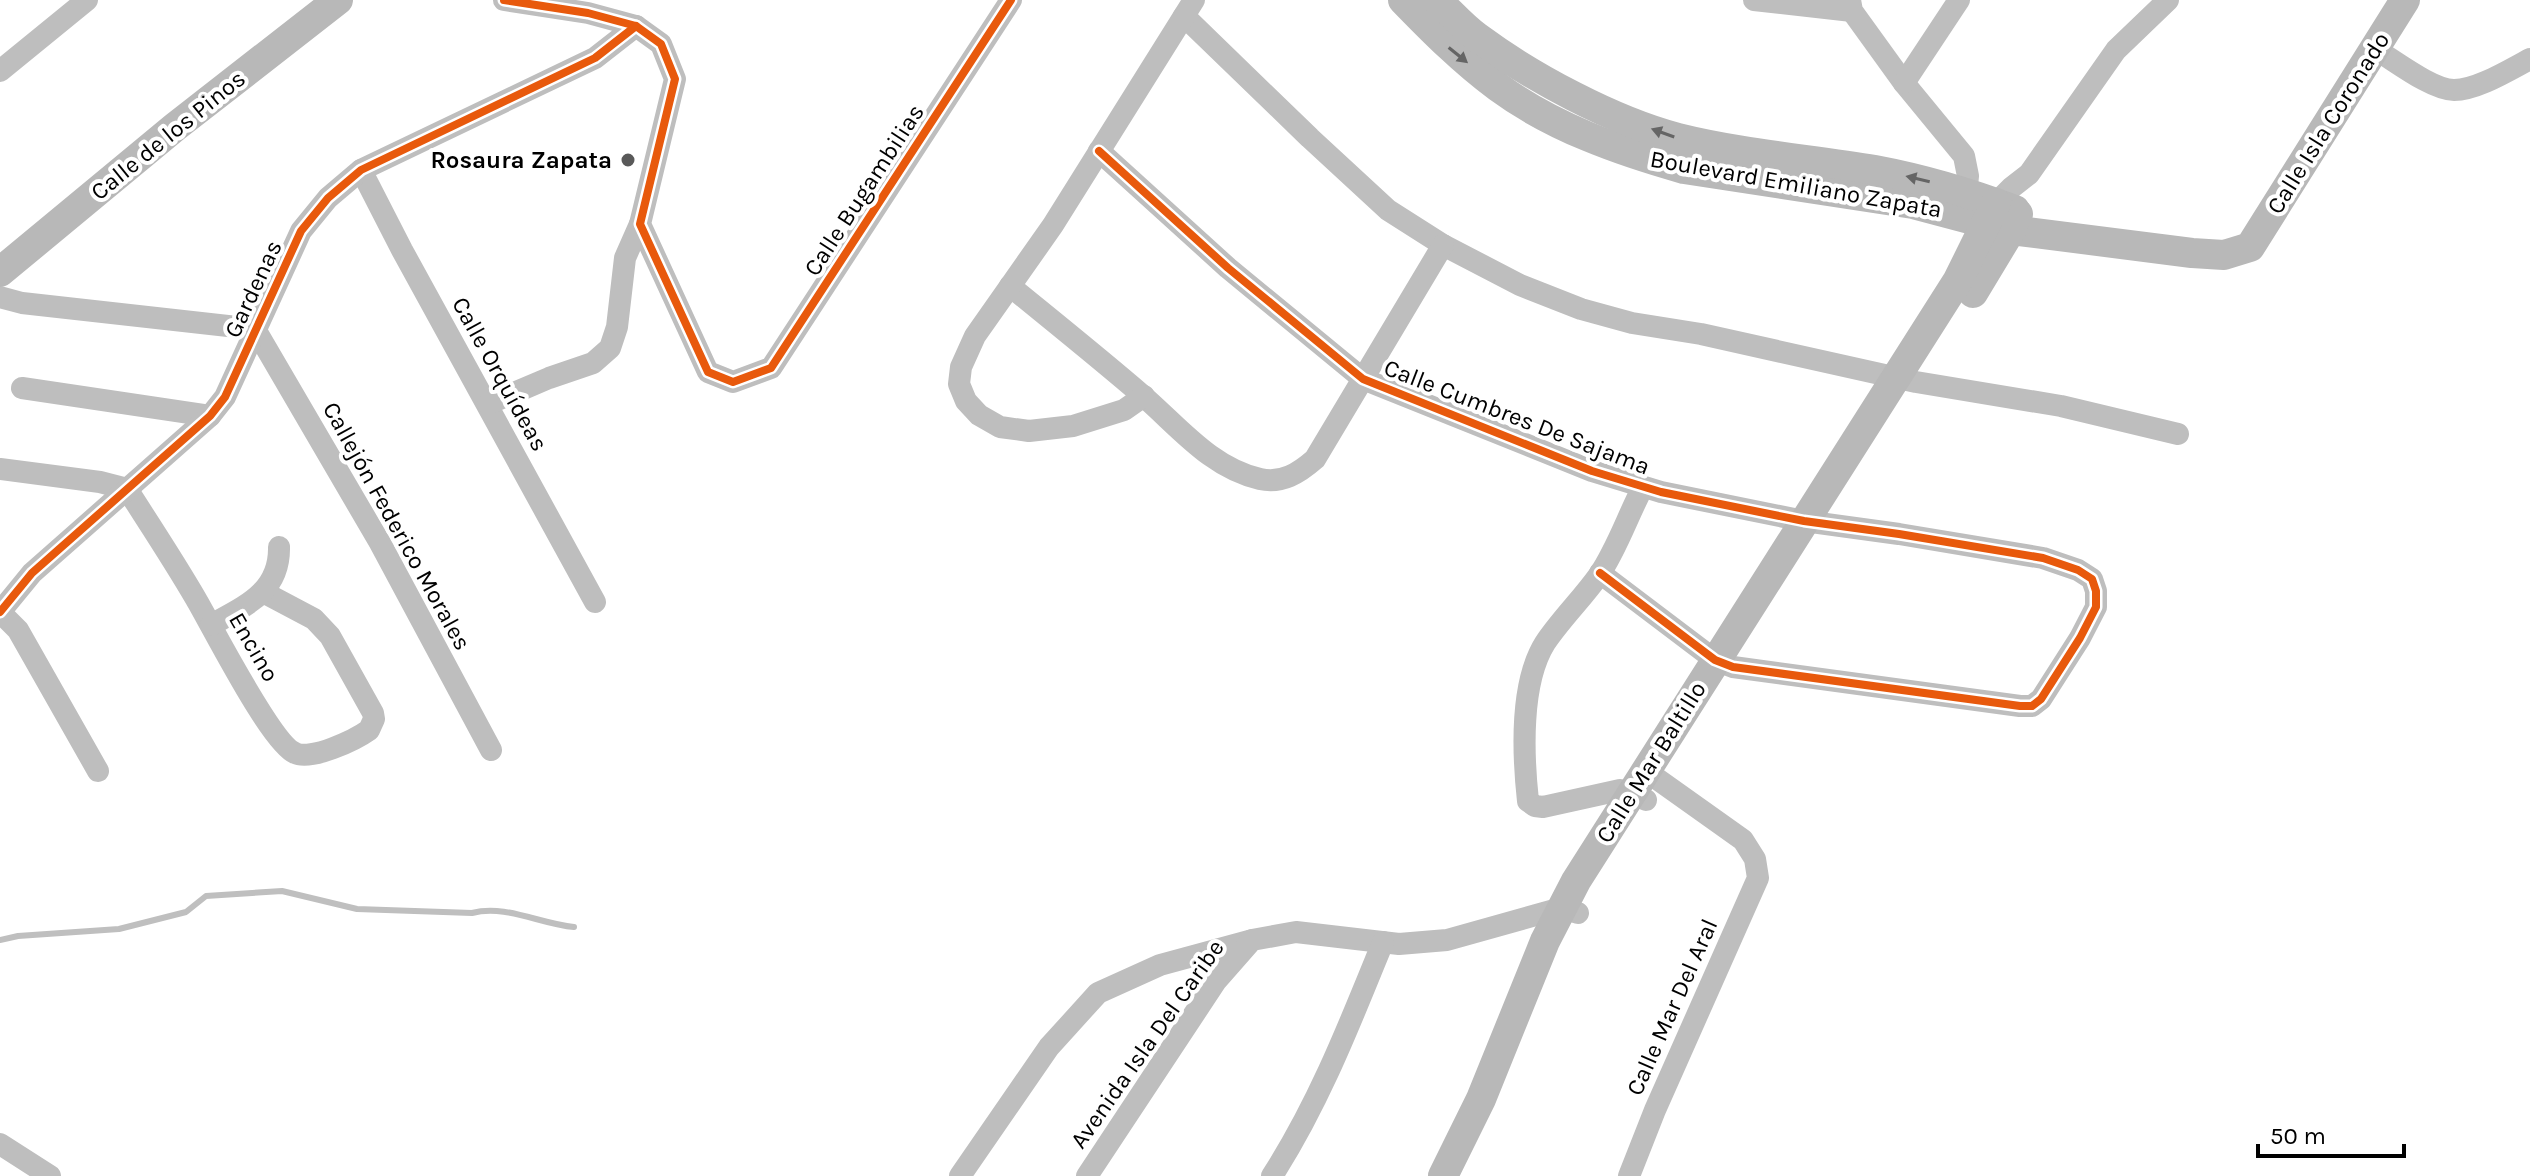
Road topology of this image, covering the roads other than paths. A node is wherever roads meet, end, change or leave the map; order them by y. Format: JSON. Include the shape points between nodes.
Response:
{"nodes":[{"id":1,"x":87,"y":0,"type":"edge"},
{"id":2,"x":338,"y":0,"type":"edge"},
{"id":3,"x":504,"y":0,"type":"edge"},
{"id":4,"x":1011,"y":0,"type":"edge"},
{"id":5,"x":1403,"y":0,"type":"edge"},
{"id":6,"x":1437,"y":0,"type":"edge"},
{"id":7,"x":1754,"y":0,"type":"edge"},
{"id":8,"x":1959,"y":0,"type":"edge"},
{"id":9,"x":2168,"y":0,"type":"edge"},
{"id":10,"x":2405,"y":0,"type":"edge"},
{"id":11,"x":1854,"y":4,"type":"edge"},
{"id":12,"x":1189,"y":8,"type":"edge"},
{"id":13,"x":636,"y":26,"type":"junction"},
{"id":14,"x":2375,"y":49,"type":"junction"},
{"id":15,"x":2530,"y":59,"type":"edge"},
{"id":16,"x":0,"y":71,"type":"edge"},
{"id":17,"x":1904,"y":83,"type":"junction"},
{"id":18,"x":1099,"y":151,"type":"junction"},
{"id":19,"x":361,"y":170,"type":"junction"},
{"id":20,"x":1991,"y":213,"type":"junction"},
{"id":21,"x":640,"y":224,"type":"junction"},
{"id":22,"x":1443,"y":245,"type":"junction"},
{"id":23,"x":2250,"y":247,"type":"joint"},
{"id":24,"x":0,"y":272,"type":"edge"},
{"id":25,"x":1010,"y":286,"type":"junction"},
{"id":26,"x":0,"y":297,"type":"edge"},
{"id":27,"x":255,"y":329,"type":"junction"},
{"id":28,"x":1363,"y":379,"type":"junction"},
{"id":29,"x":1906,"y":380,"type":"junction"},
{"id":30,"x":22,"y":388,"type":"dead end"},
{"id":31,"x":1144,"y":396,"type":"junction"},
{"id":32,"x":488,"y":404,"type":"junction"},
{"id":33,"x":210,"y":416,"type":"junction"},
{"id":34,"x":2178,"y":434,"type":"dead end"},
{"id":35,"x":0,"y":469,"type":"edge"},
{"id":36,"x":1643,"y":487,"type":"junction"},
{"id":37,"x":127,"y":489,"type":"junction"},
{"id":38,"x":1815,"y":522,"type":"junction"},
{"id":39,"x":279,"y":547,"type":"dead end"},
{"id":40,"x":1600,"y":573,"type":"junction"},
{"id":41,"x":263,"y":592,"type":"junction"},
{"id":42,"x":595,"y":602,"type":"dead end"},
{"id":43,"x":0,"y":612,"type":"edge"},
{"id":44,"x":211,"y":625,"type":"junction"},
{"id":45,"x":1724,"y":664,"type":"junction"},
{"id":46,"x":491,"y":750,"type":"dead end"},
{"id":47,"x":98,"y":771,"type":"dead end"},
{"id":48,"x":1646,"y":786,"type":"junction"},
{"id":49,"x":1570,"y":911,"type":"junction"},
{"id":50,"x":1252,"y":940,"type":"junction"},
{"id":51,"x":1383,"y":942,"type":"junction"},
{"id":52,"x":0,"y":1144,"type":"edge"},
{"id":53,"x":50,"y":1176,"type":"edge"},
{"id":54,"x":960,"y":1176,"type":"edge"},
{"id":55,"x":1087,"y":1176,"type":"edge"},
{"id":56,"x":1272,"y":1176,"type":"edge"},
{"id":57,"x":1443,"y":1176,"type":"edge"},
{"id":58,"x":1463,"y":1176,"type":"edge"},
{"id":59,"x":1629,"y":1176,"type":"edge"}],
"edges":[{"from":1,"to":16,"type":"street"},
{"from":2,"to":24,"type":"main road","name":"Calle de los Pinos"},
{"from":3,"to":13,"type":"street"},
{"from":4,"to":21,"type":"street","name":"Calle Bugambilias","via":[[771,368],[733,382],[708,372]]},
{"from":5,"to":20,"type":"main road","name":"Boulevard Emiliano Zapata","one_way":true,"via":[[1445,44],[1500,89],[1615,146],[1684,169]]},
{"from":20,"to":6,"type":"main road","one_way":true,"via":[[1927,181],[1663,133],[1526,70],[1476,36]]},
{"from":7,"to":11,"type":"street"},
{"from":8,"to":17,"type":"street"},
{"from":9,"to":20,"type":"street","via":[[2116,50],[2029,174],[2026,195]]},
{"from":10,"to":14,"type":"main road","name":"Calle Isla Coronado"},
{"from":11,"to":17,"type":"street"},
{"from":12,"to":18,"type":"street"},
{"from":12,"to":22,"type":"street","via":[[1310,138],[1388,210]]},
{"from":13,"to":19,"type":"street","name":"Gardenas","via":[[595,58]]},
{"from":13,"to":21,"type":"street","via":[[661,44],[675,79]]},
{"from":14,"to":15,"type":"street","via":[[2456,91]]},
{"from":14,"to":23,"type":"main road","name":"Calle Isla Coronado"},
{"from":17,"to":20,"type":"street","via":[[1964,156]]},
{"from":18,"to":25,"type":"street"},
{"from":18,"to":28,"type":"street","name":"Calle Cumbres De Sajama","via":[[1228,268]]},
{"from":19,"to":27,"type":"street","name":"Gardenas","via":[[301,231]]},
{"from":19,"to":32,"type":"street","name":"Calle Orquídeas"},
{"from":20,"to":23,"type":"main road","name":"Boulevard Emiliano Zapata","via":[[2046,233],[2192,253],[2224,255]]},
{"from":20,"to":29,"type":"main road","name":"Calle Mar Baltillo"},
{"from":21,"to":32,"type":"street","via":[[625,258],[610,348],[593,363]]},
{"from":22,"to":28,"type":"street"},
{"from":22,"to":29,"type":"street","via":[[1581,309]]},
{"from":25,"to":31,"type":"street"},
{"from":25,"to":31,"type":"street","via":[[975,336],[961,367],[959,384],[979,415],[1000,427],[1029,431],[1073,426],[1124,410]]},
{"from":26,"to":27,"type":"street"},
{"from":27,"to":33,"type":"street","name":"Gardenas","via":[[225,397]]},
{"from":27,"to":46,"type":"street","name":"Callejón Federico Morales","via":[[380,543]]},
{"from":28,"to":31,"type":"street","via":[[1315,459],[1283,480],[1239,473],[1214,460]]},
{"from":28,"to":36,"type":"street","name":"Calle Cumbres De Sajama"},
{"from":29,"to":34,"type":"street","via":[[2061,406]]},
{"from":29,"to":38,"type":"main road","name":"Calle Mar Baltillo"},
{"from":30,"to":33,"type":"street"},
{"from":32,"to":42,"type":"street","name":"Calle Orquídeas"},
{"from":33,"to":37,"type":"street","name":"Gardenas"},
{"from":35,"to":37,"type":"street"},
{"from":36,"to":38,"type":"street","name":"Calle Cumbres De Sajama"},
{"from":36,"to":40,"type":"street"},
{"from":37,"to":43,"type":"street","name":"Gardenas","via":[[32,573]]},
{"from":37,"to":44,"type":"street","name":"Encino"},
{"from":38,"to":45,"type":"main road","name":"Calle Mar Baltillo"},
{"from":38,"to":45,"type":"street","name":"Calle Cumbres De Sajama","via":[[2043,558],[2092,579],[2096,607],[2032,706]]},
{"from":39,"to":41,"type":"street","via":[[280,565]]},
{"from":40,"to":45,"type":"street"},
{"from":40,"to":48,"type":"street","via":[[1545,644],[1536,664],[1524,758],[1528,801],[1543,807]]},
{"from":41,"to":44,"type":"street"},
{"from":41,"to":44,"type":"street","name":"Encino","via":[[314,619],[330,636],[373,713],[373,725],[364,733],[311,755],[290,751],[270,729]]},
{"from":43,"to":47,"type":"street","via":[[18,630]]},
{"from":45,"to":48,"type":"main road","name":"Calle Mar Baltillo"},
{"from":48,"to":49,"type":"main road","name":"Calle Mar Baltillo","via":[[1623,833]]},
{"from":48,"to":59,"type":"street","name":"Calle Mar Del Aral","via":[[1743,840],[1755,859],[1758,878]]},
{"from":49,"to":51,"type":"street","name":"Avenida Isla Del Caribe","via":[[1447,940]]},
{"from":49,"to":57,"type":"main road","name":"Calle Mar Baltillo"},
{"from":49,"to":58,"type":"main road","name":"Calle Mar Baltillo"},
{"from":50,"to":51,"type":"street","name":"Avenida Isla Del Caribe","via":[[1296,932]]},
{"from":50,"to":54,"type":"street","via":[[1160,965],[1098,993],[1049,1047]]},
{"from":50,"to":55,"type":"street","name":"Avenida Isla Del Caribe","via":[[1216,981]]},
{"from":51,"to":56,"type":"street","via":[[1312,1108]]},
{"from":52,"to":53,"type":"street"}]}
